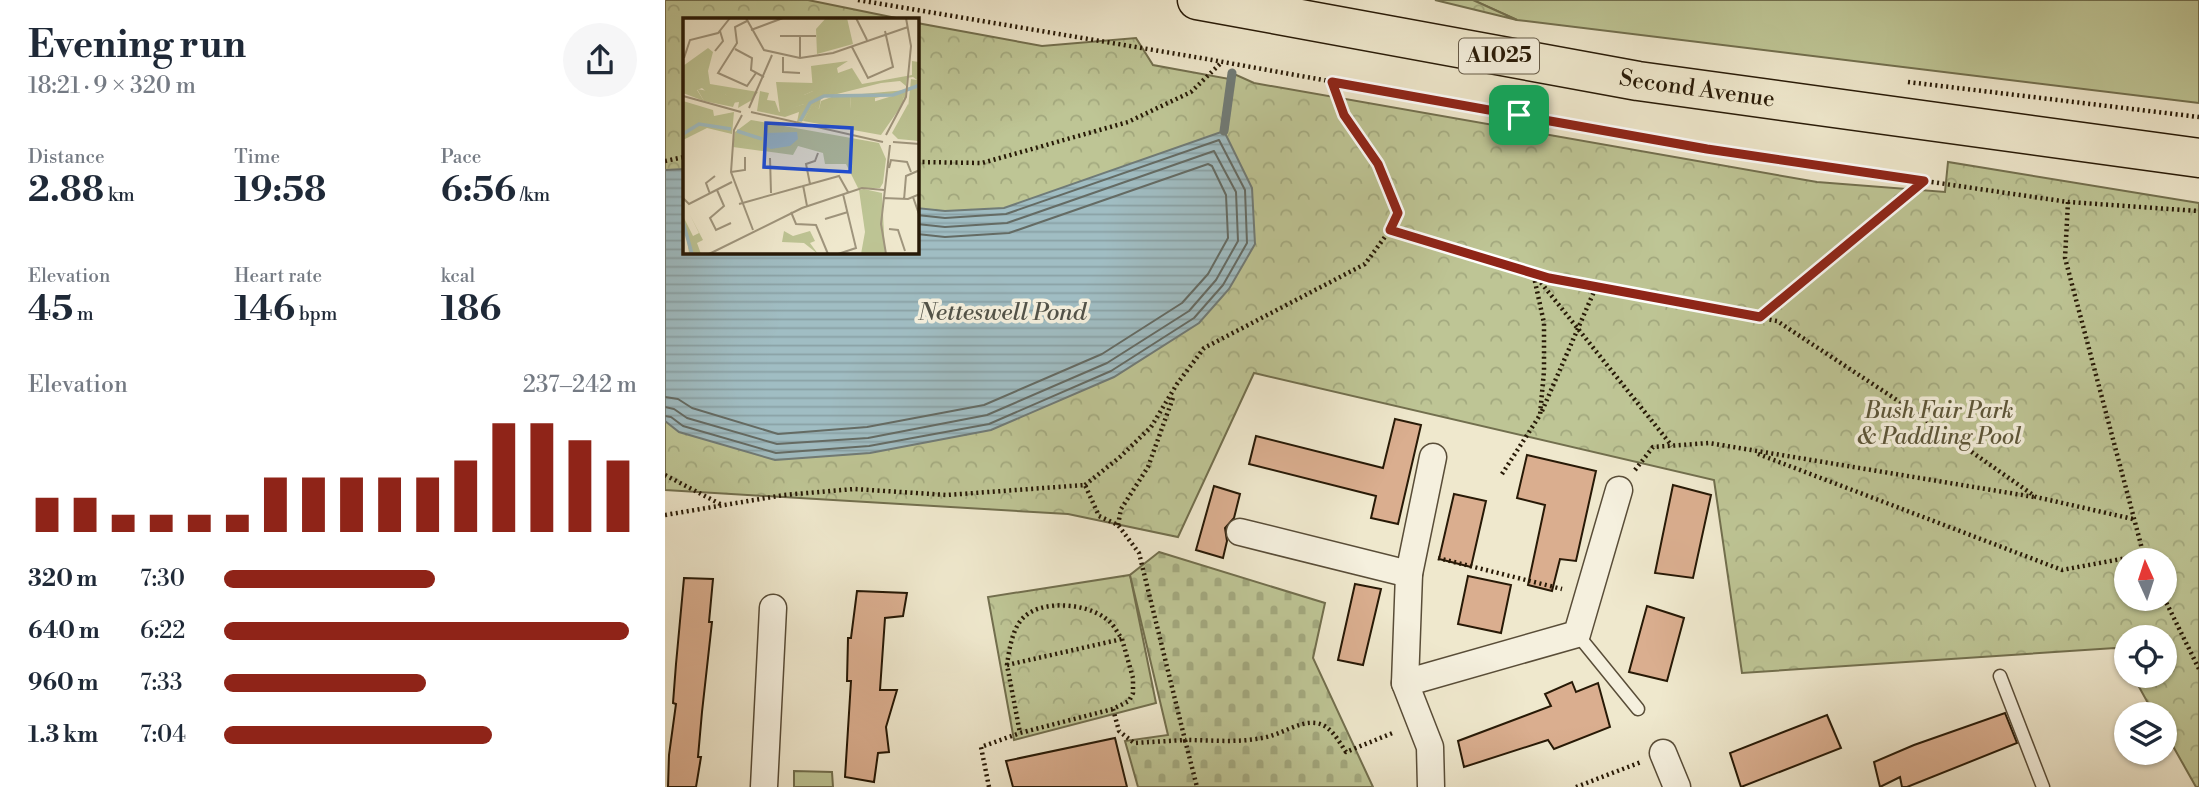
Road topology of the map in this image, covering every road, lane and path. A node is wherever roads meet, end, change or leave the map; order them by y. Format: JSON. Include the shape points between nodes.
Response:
{"nodes":[{"id":1,"x":858,"y":0,"type":"edge"},
{"id":2,"x":1197,"y":0,"type":"edge"},
{"id":3,"x":1222,"y":62,"type":"junction"},
{"id":4,"x":1896,"y":80,"type":"dead end"},
{"id":5,"x":1332,"y":82,"type":"junction"},
{"id":6,"x":2199,"y":117,"type":"edge"},
{"id":7,"x":683,"y":157,"type":"edge"},
{"id":8,"x":2199,"y":158,"type":"edge"},
{"id":9,"x":665,"y":161,"type":"edge"},
{"id":10,"x":919,"y":162,"type":"edge"},
{"id":11,"x":1924,"y":181,"type":"junction"},
{"id":12,"x":2068,"y":201,"type":"junction"},
{"id":13,"x":2199,"y":211,"type":"edge"},
{"id":14,"x":1390,"y":230,"type":"junction"},
{"id":15,"x":1533,"y":273,"type":"junction"},
{"id":16,"x":1596,"y":287,"type":"junction"},
{"id":17,"x":1760,"y":317,"type":"junction"},
{"id":18,"x":1578,"y":328,"type":"junction"},
{"id":19,"x":1178,"y":384,"type":"junction"},
{"id":20,"x":1540,"y":415,"type":"junction"},
{"id":21,"x":1672,"y":446,"type":"junction"},
{"id":22,"x":1748,"y":450,"type":"junction"},
{"id":23,"x":1433,"y":457,"type":"dead end"},
{"id":24,"x":1502,"y":474,"type":"dead end"},
{"id":25,"x":665,"y":475,"type":"edge"},
{"id":26,"x":1085,"y":485,"type":"junction"},
{"id":27,"x":1619,"y":490,"type":"joint"},
{"id":28,"x":2036,"y":497,"type":"junction"},
{"id":29,"x":722,"y":505,"type":"junction"},
{"id":30,"x":665,"y":515,"type":"edge"},
{"id":31,"x":2133,"y":519,"type":"junction"},
{"id":32,"x":1118,"y":525,"type":"junction"},
{"id":33,"x":1240,"y":532,"type":"dead end"},
{"id":34,"x":2141,"y":548,"type":"edge"},
{"id":35,"x":2114,"y":562,"type":"edge"},
{"id":36,"x":1411,"y":563,"type":"junction"},
{"id":37,"x":1589,"y":596,"type":"junction"},
{"id":38,"x":773,"y":608,"type":"dead end"},
{"id":39,"x":2170,"y":611,"type":"edge"},
{"id":40,"x":1577,"y":634,"type":"junction"},
{"id":41,"x":1122,"y":639,"type":"junction"},
{"id":42,"x":1007,"y":665,"type":"junction"},
{"id":43,"x":2199,"y":668,"type":"edge"},
{"id":44,"x":2000,"y":676,"type":"dead end"},
{"id":45,"x":1405,"y":683,"type":"junction"},
{"id":46,"x":1113,"y":709,"type":"junction"},
{"id":47,"x":1638,"y":709,"type":"dead end"},
{"id":48,"x":1421,"y":722,"type":"junction"},
{"id":49,"x":1020,"y":733,"type":"junction"},
{"id":50,"x":1185,"y":740,"type":"junction"},
{"id":51,"x":1663,"y":753,"type":"joint"},
{"id":52,"x":764,"y":787,"type":"edge"},
{"id":53,"x":989,"y":787,"type":"edge"},
{"id":54,"x":1197,"y":787,"type":"edge"},
{"id":55,"x":1431,"y":787,"type":"edge"},
{"id":56,"x":1576,"y":787,"type":"edge"},
{"id":57,"x":1677,"y":787,"type":"edge"},
{"id":58,"x":2043,"y":787,"type":"edge"}],
"edges":[{"from":1,"to":3,"type":"path"},
{"from":2,"to":8,"type":"main road","name":"Second Avenue","number":"A1025","via":[[1638,81]]},
{"from":3,"to":5,"type":"path"},
{"from":3,"to":10,"type":"path","via":[[1191,92],[1128,122],[982,163]]},
{"from":4,"to":6,"type":"path"},
{"from":5,"to":11,"type":"path","via":[[1707,149]]},
{"from":5,"to":14,"type":"path","via":[[1344,115],[1378,164],[1398,213]]},
{"from":7,"to":9,"type":"path"},
{"from":11,"to":12,"type":"path"},
{"from":11,"to":17,"type":"path"},
{"from":12,"to":13,"type":"path"},
{"from":12,"to":31,"type":"path","via":[[2065,258]]},
{"from":14,"to":15,"type":"path"},
{"from":14,"to":19,"type":"path","via":[[1365,264],[1204,348]]},
{"from":15,"to":16,"type":"path"},
{"from":15,"to":18,"type":"path"},
{"from":15,"to":20,"type":"path","via":[[1544,323]]},
{"from":16,"to":17,"type":"path"},
{"from":16,"to":18,"type":"path"},
{"from":17,"to":28,"type":"path","via":[[1777,321]]},
{"from":18,"to":20,"type":"path"},
{"from":18,"to":21,"type":"path"},
{"from":19,"to":26,"type":"path","via":[[1151,427]]},
{"from":19,"to":32,"type":"path","via":[[1148,467],[1121,509]]},
{"from":20,"to":24,"type":"path"},
{"from":21,"to":22,"type":"path","via":[[1709,443]]},
{"from":21,"to":27,"type":"path","via":[[1653,447]]},
{"from":22,"to":28,"type":"path"},
{"from":22,"to":35,"type":"path","via":[[2062,570]]},
{"from":23,"to":36,"type":"street"},
{"from":25,"to":29,"type":"path"},
{"from":26,"to":29,"type":"path","via":[[947,495],[854,489]]},
{"from":26,"to":32,"type":"path","via":[[1099,516]]},
{"from":27,"to":37,"type":"street"},
{"from":28,"to":31,"type":"path"},
{"from":29,"to":30,"type":"path"},
{"from":31,"to":34,"type":"path"},
{"from":32,"to":50,"type":"path","via":[[1139,553]]},
{"from":33,"to":36,"type":"street"},
{"from":36,"to":37,"type":"path"},
{"from":36,"to":45,"type":"street"},
{"from":37,"to":40,"type":"street"},
{"from":38,"to":52,"type":"street"},
{"from":39,"to":43,"type":"path"},
{"from":40,"to":45,"type":"street"},
{"from":40,"to":47,"type":"lane"},
{"from":41,"to":42,"type":"path"},
{"from":41,"to":42,"type":"path","via":[[1113,625],[1095,612],[1067,604],[1046,607],[1023,618],[1009,647]]},
{"from":41,"to":46,"type":"path","via":[[1133,693],[1129,701]]},
{"from":42,"to":49,"type":"path"},
{"from":44,"to":58,"type":"lane"},
{"from":45,"to":48,"type":"street"},
{"from":46,"to":49,"type":"path"},
{"from":46,"to":50,"type":"path","via":[[1119,731],[1134,743]]},
{"from":48,"to":50,"type":"path","via":[[1346,752],[1331,730],[1317,723],[1301,723],[1280,735],[1259,739]]},
{"from":48,"to":55,"type":"street","via":[[1430,747]]},
{"from":49,"to":53,"type":"path","via":[[982,747]]},
{"from":50,"to":54,"type":"path"},
{"from":51,"to":56,"type":"path"},
{"from":51,"to":57,"type":"street"}]}
